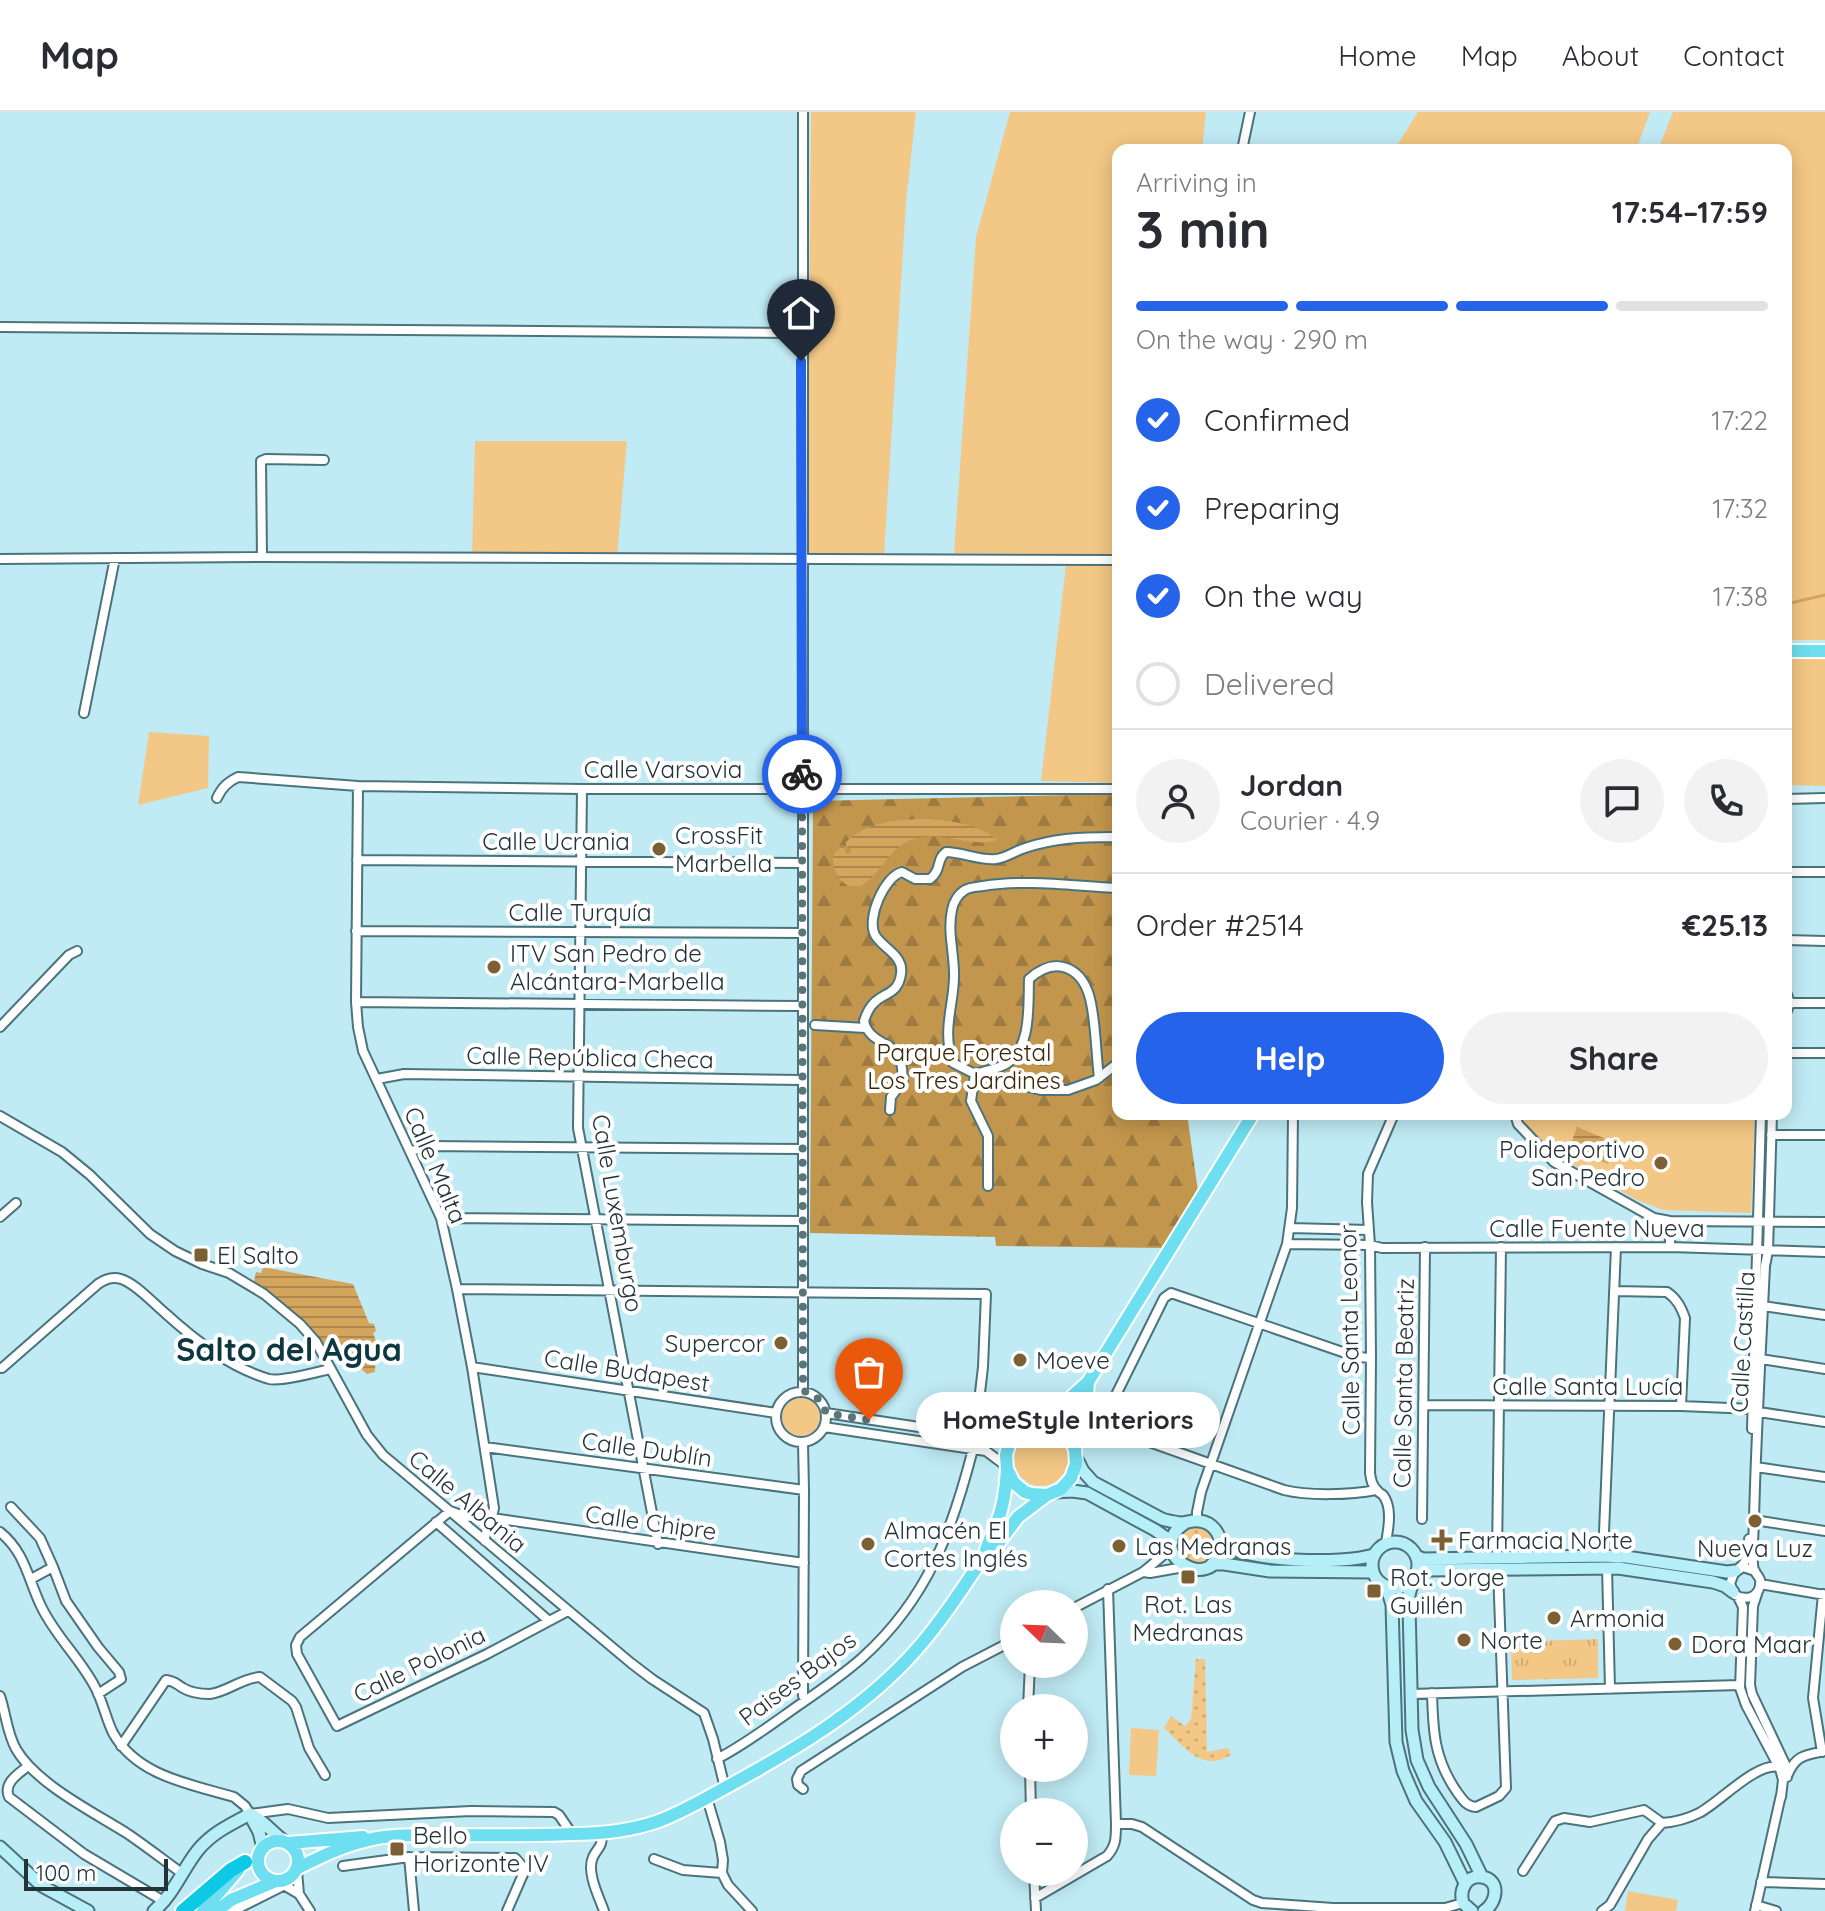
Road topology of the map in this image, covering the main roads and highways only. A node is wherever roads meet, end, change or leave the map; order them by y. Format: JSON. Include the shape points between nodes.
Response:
{"nodes":[{"id":1,"x":1792,"y":651,"type":"edge"},
{"id":2,"x":1825,"y":651,"type":"edge"},
{"id":3,"x":1249,"y":1120,"type":"edge"},
{"id":4,"x":1088,"y":1382,"type":"junction"},
{"id":5,"x":1034,"y":1425,"type":"junction"},
{"id":6,"x":1075,"y":1453,"type":"junction"},
{"id":7,"x":1006,"y":1468,"type":"junction"},
{"id":8,"x":1051,"y":1494,"type":"junction"},
{"id":9,"x":985,"y":1555,"type":"junction"},
{"id":10,"x":378,"y":1838,"type":"junction"},
{"id":11,"x":287,"y":1842,"type":"junction"},
{"id":12,"x":261,"y":1851,"type":"junction"},
{"id":13,"x":245,"y":1862,"type":"junction"},
{"id":14,"x":297,"y":1869,"type":"junction"},
{"id":15,"x":279,"y":1883,"type":"junction"},
{"id":16,"x":183,"y":1911,"type":"edge"},
{"id":17,"x":203,"y":1911,"type":"edge"},
{"id":18,"x":217,"y":1911,"type":"edge"}],
"edges":[{"from":1,"to":2,"type":"main road"},
{"from":3,"to":4,"type":"main road"},
{"from":4,"to":5,"type":"main road"},
{"from":4,"to":6,"type":"main road"},
{"from":5,"to":6,"type":"main road","via":[[1056,1427]]},
{"from":5,"to":7,"type":"main road","via":[[1015,1435],[1007,1448]]},
{"from":6,"to":8,"type":"main road","via":[[1071,1478]]},
{"from":7,"to":8,"type":"main road","via":[[1025,1492]]},
{"from":7,"to":9,"type":"main road","via":[[1003,1505]]},
{"from":8,"to":9,"type":"main road","via":[[1018,1517]]},
{"from":9,"to":10,"type":"main road","via":[[945,1614],[882,1685],[813,1736],[707,1798],[657,1821],[602,1832]]},
{"from":10,"to":11,"type":"main road"},
{"from":10,"to":14,"type":"main road","via":[[336,1849]]},
{"from":11,"to":12,"type":"main road","via":[[274,1841]]},
{"from":11,"to":14,"type":"main road","via":[[297,1853]]},
{"from":12,"to":13,"type":"main road"},
{"from":12,"to":15,"type":"main road","via":[[260,1870]]},
{"from":13,"to":16,"type":"highway"},
{"from":13,"to":17,"type":"main road"},
{"from":14,"to":15,"type":"main road"},
{"from":15,"to":18,"type":"main road","via":[[231,1900]]}]}
